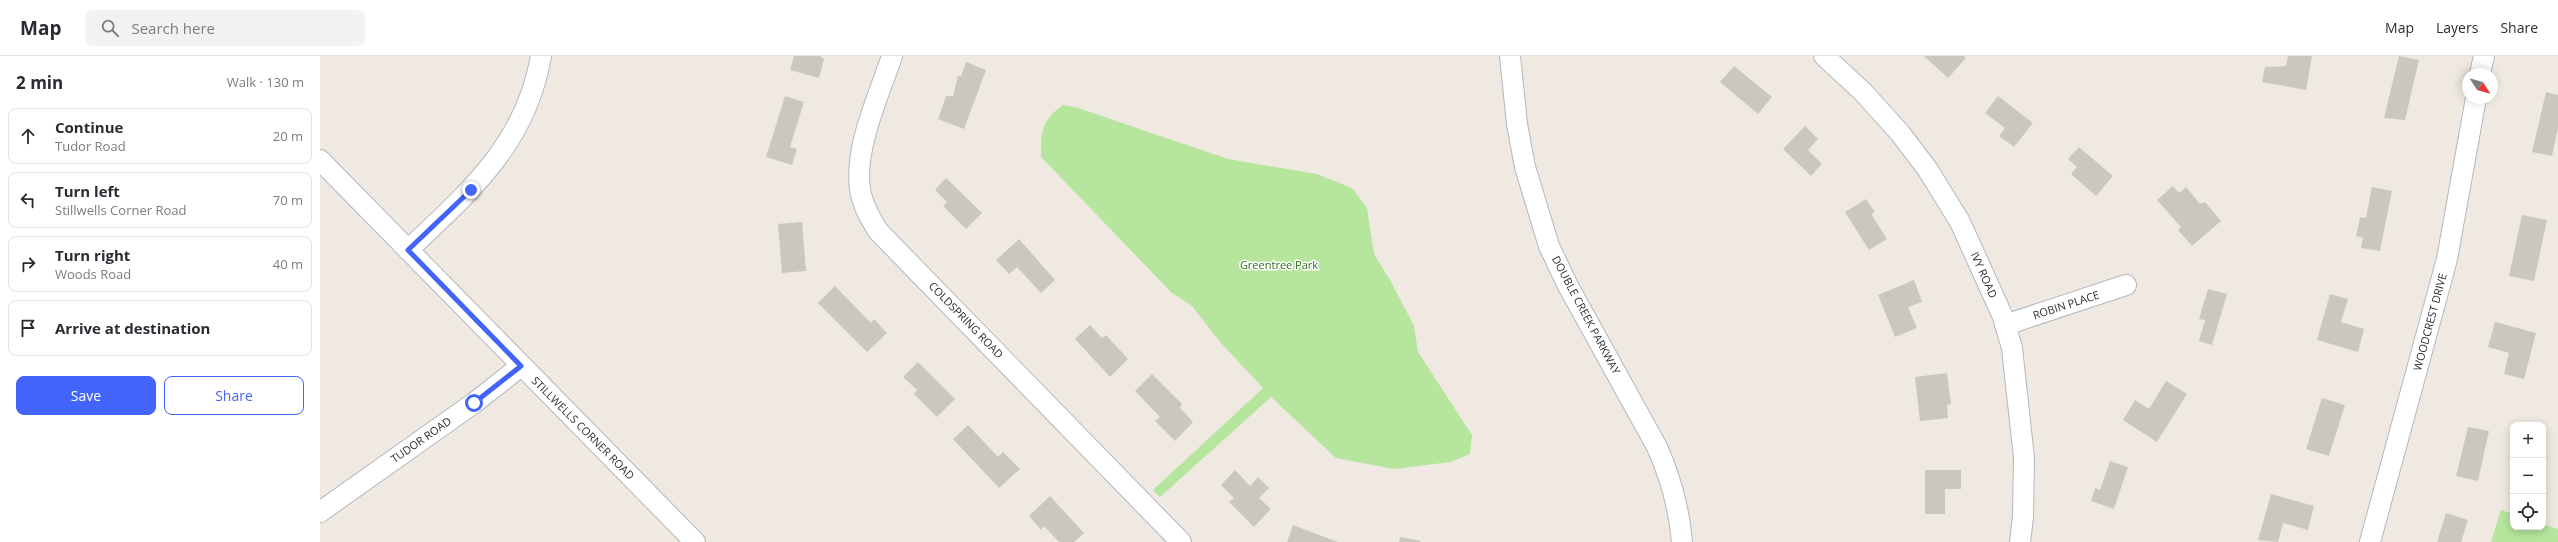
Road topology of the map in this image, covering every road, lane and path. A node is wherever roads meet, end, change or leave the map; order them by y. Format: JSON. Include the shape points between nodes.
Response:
{"nodes":[{"id":1,"x":541,"y":56,"type":"edge"},
{"id":2,"x":892,"y":56,"type":"edge"},
{"id":3,"x":1510,"y":56,"type":"edge"},
{"id":4,"x":1824,"y":56,"type":"edge"},
{"id":5,"x":2484,"y":56,"type":"edge"},
{"id":6,"x":2481,"y":68,"type":"edge"},
{"id":7,"x":2475,"y":104,"type":"edge"},
{"id":8,"x":320,"y":160,"type":"edge"},
{"id":9,"x":408,"y":250,"type":"junction"},
{"id":10,"x":2126,"y":285,"type":"dead end"},
{"id":11,"x":2005,"y":324,"type":"junction"},
{"id":12,"x":521,"y":366,"type":"junction"},
{"id":13,"x":320,"y":512,"type":"edge"},
{"id":14,"x":695,"y":542,"type":"edge"},
{"id":15,"x":1180,"y":542,"type":"edge"},
{"id":16,"x":1682,"y":542,"type":"edge"},
{"id":17,"x":2020,"y":542,"type":"edge"},
{"id":18,"x":2370,"y":542,"type":"edge"}],
"edges":[{"from":1,"to":9,"type":"street","via":[[526,108],[506,147],[471,190]]},
{"from":2,"to":15,"type":"street","name":"COLDSPRING ROAD","via":[[864,140],[860,163],[860,189],[869,216],[878,231]]},
{"from":3,"to":16,"type":"street","name":"DOUBLE CREEK PARKWAY","via":[[1517,124],[1525,167],[1543,227],[1568,286],[1668,471],[1676,499]]},
{"from":4,"to":11,"type":"street","name":"IVY ROAD","via":[[1863,92],[1900,133],[1928,170],[1960,222]]},
{"from":5,"to":6,"type":"street"},
{"from":7,"to":18,"type":"street","name":"WOODCREST DRIVE","via":[[2447,259]]},
{"from":8,"to":9,"type":"street","name":"STILLWELLS CORNER ROAD"},
{"from":9,"to":12,"type":"street","name":"STILLWELLS CORNER ROAD"},
{"from":10,"to":11,"type":"street","name":"ROBIN PLACE"},
{"from":11,"to":17,"type":"street","name":"IVY ROAD","via":[[2012,348],[2024,458]]},
{"from":12,"to":13,"type":"street","name":"TUDOR ROAD","via":[[474,403]]},
{"from":12,"to":14,"type":"street","name":"STILLWELLS CORNER ROAD"}]}
